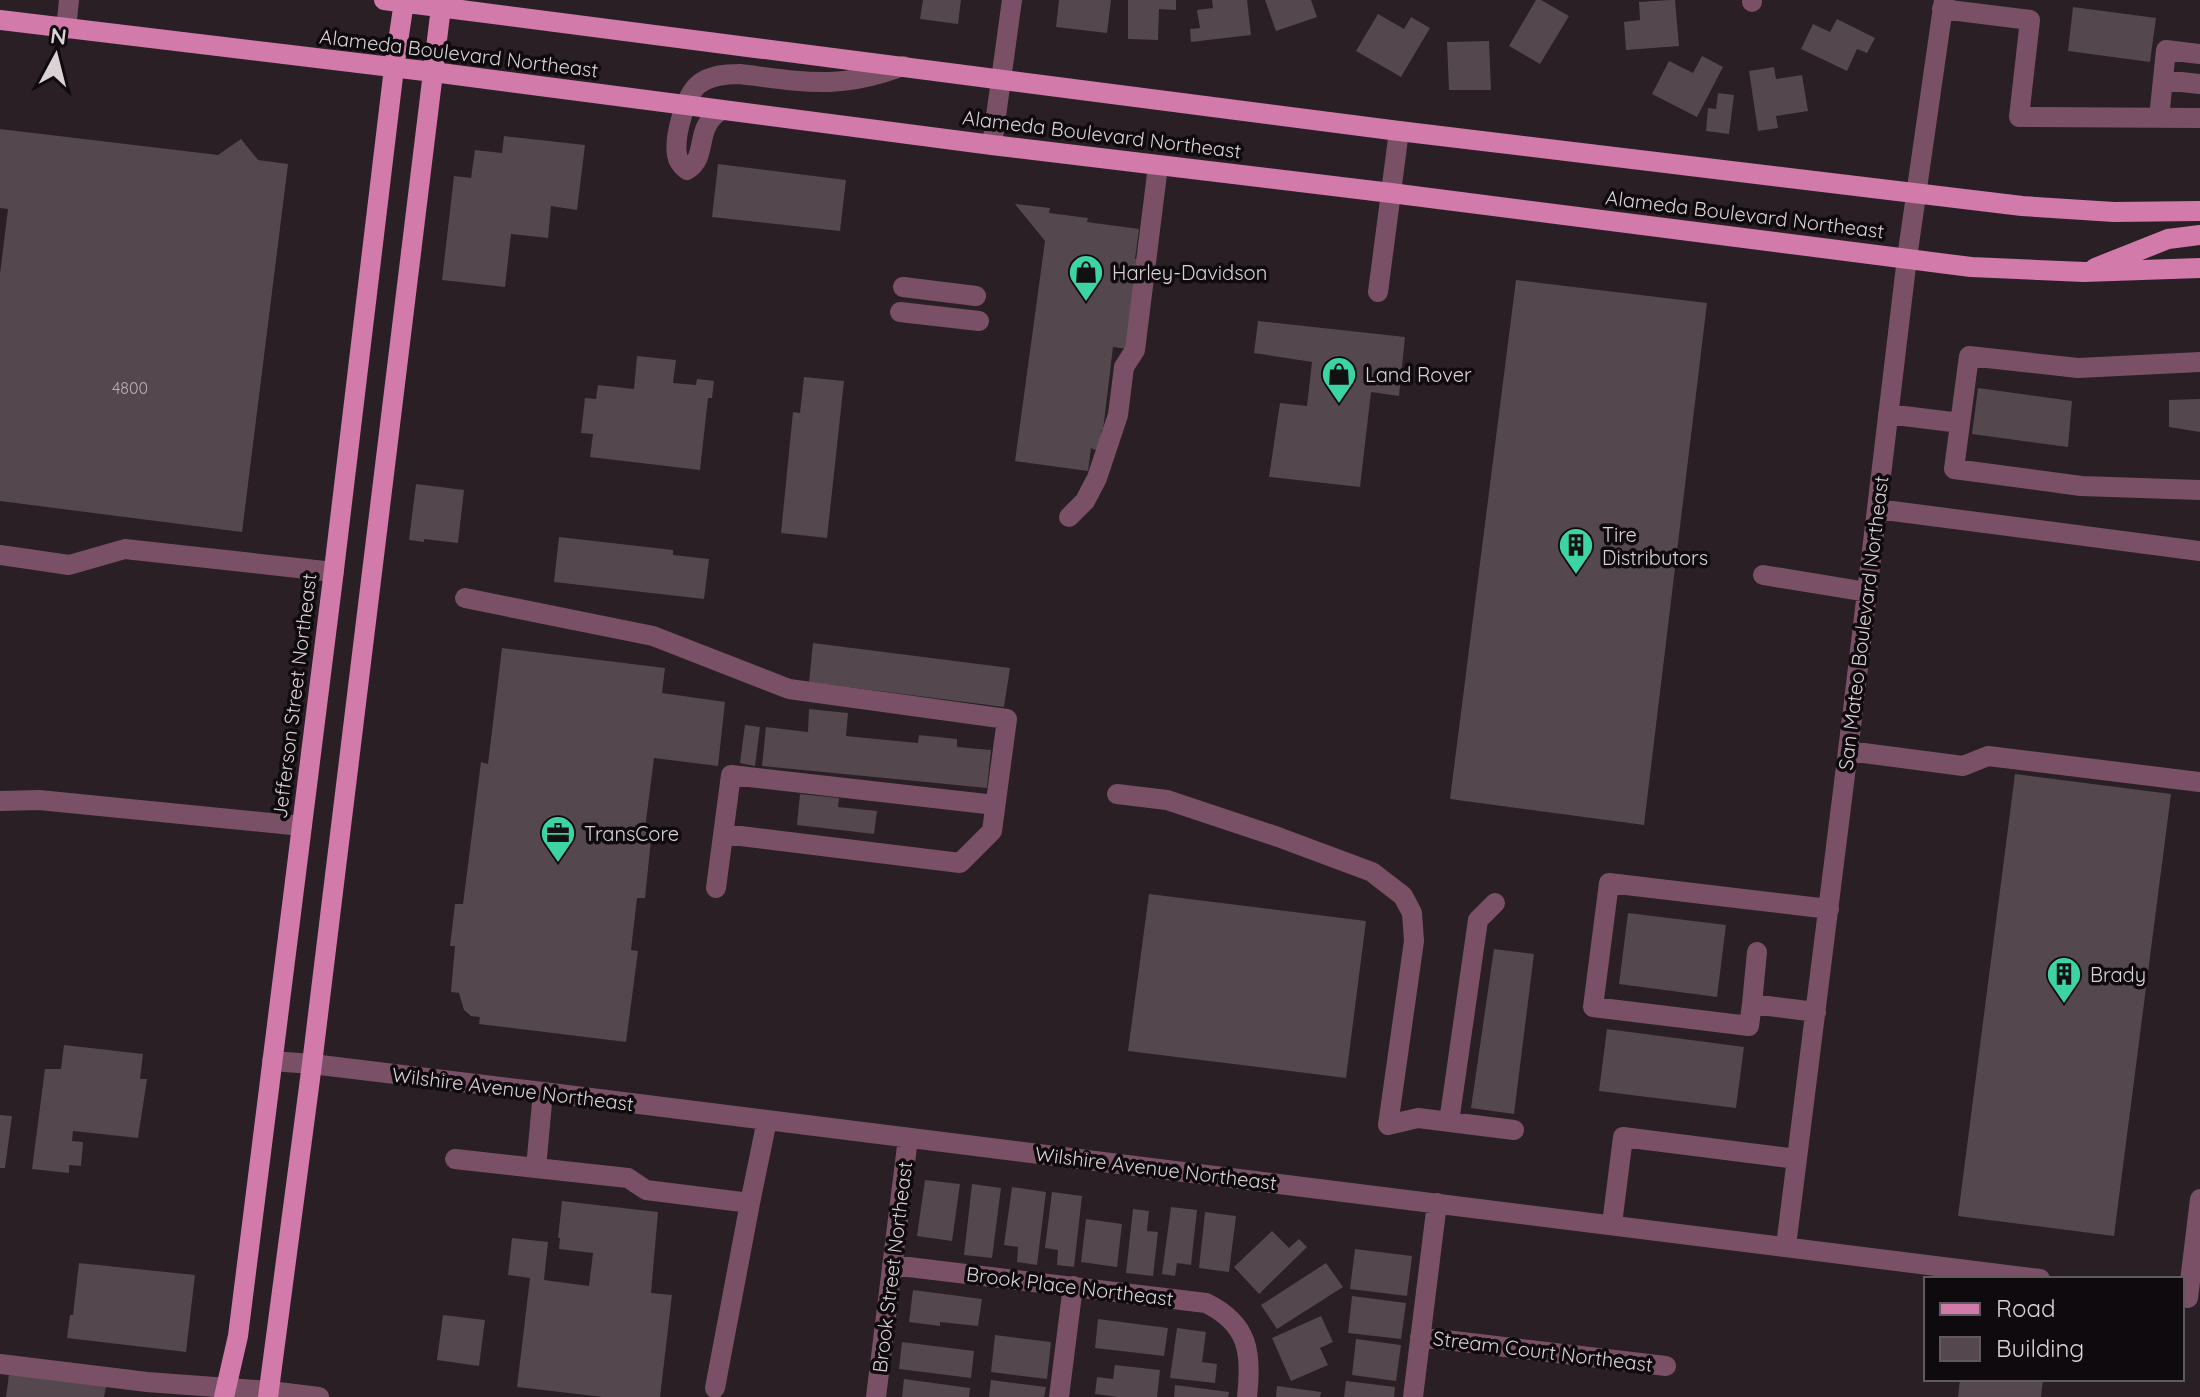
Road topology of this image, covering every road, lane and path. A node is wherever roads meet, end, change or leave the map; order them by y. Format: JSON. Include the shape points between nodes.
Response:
{"nodes":[{"id":1,"x":69,"y":0,"type":"edge"},
{"id":2,"x":1012,"y":0,"type":"edge"},
{"id":3,"x":397,"y":1,"type":"edge"},
{"id":4,"x":441,"y":4,"type":"edge"},
{"id":5,"x":1943,"y":5,"type":"edge"},
{"id":6,"x":0,"y":20,"type":"edge"},
{"id":7,"x":66,"y":29,"type":"junction"},
{"id":8,"x":2200,"y":54,"type":"edge"},
{"id":9,"x":903,"y":66,"type":"junction"},
{"id":10,"x":394,"y":68,"type":"junction"},
{"id":11,"x":433,"y":72,"type":"junction"},
{"id":12,"x":2163,"y":80,"type":"junction"},
{"id":13,"x":1002,"y":81,"type":"junction"},
{"id":14,"x":2200,"y":84,"type":"edge"},
{"id":15,"x":685,"y":106,"type":"junction"},
{"id":16,"x":720,"y":111,"type":"junction"},
{"id":17,"x":2159,"y":118,"type":"junction"},
{"id":18,"x":2200,"y":118,"type":"edge"},
{"id":19,"x":1399,"y":131,"type":"junction"},
{"id":20,"x":992,"y":145,"type":"junction"},
{"id":21,"x":1158,"y":166,"type":"junction"},
{"id":22,"x":1391,"y":193,"type":"junction"},
{"id":23,"x":1917,"y":193,"type":"junction"},
{"id":24,"x":2200,"y":211,"type":"edge"},
{"id":25,"x":2200,"y":235,"type":"edge"},
{"id":26,"x":1907,"y":258,"type":"junction"},
{"id":27,"x":2200,"y":268,"type":"edge"},
{"id":28,"x":2084,"y":272,"type":"junction"},
{"id":29,"x":903,"y":287,"type":"dead end"},
{"id":30,"x":1378,"y":292,"type":"dead end"},
{"id":31,"x":976,"y":296,"type":"dead end"},
{"id":32,"x":900,"y":312,"type":"dead end"},
{"id":33,"x":979,"y":321,"type":"dead end"},
{"id":34,"x":2200,"y":362,"type":"edge"},
{"id":35,"x":1888,"y":414,"type":"junction"},
{"id":36,"x":1960,"y":423,"type":"junction"},
{"id":37,"x":2200,"y":490,"type":"edge"},
{"id":38,"x":1877,"y":509,"type":"junction"},
{"id":39,"x":1069,"y":517,"type":"dead end"},
{"id":40,"x":2200,"y":551,"type":"edge"},
{"id":41,"x":0,"y":555,"type":"edge"},
{"id":42,"x":334,"y":572,"type":"junction"},
{"id":43,"x":1763,"y":575,"type":"dead end"},
{"id":44,"x":1867,"y":592,"type":"junction"},
{"id":45,"x":465,"y":598,"type":"dead end"},
{"id":46,"x":1848,"y":751,"type":"junction"},
{"id":47,"x":2200,"y":782,"type":"edge"},
{"id":48,"x":1117,"y":794,"type":"dead end"},
{"id":49,"x":0,"y":801,"type":"edge"},
{"id":50,"x":995,"y":805,"type":"junction"},
{"id":51,"x":302,"y":826,"type":"junction"},
{"id":52,"x":724,"y":834,"type":"junction"},
{"id":53,"x":716,"y":888,"type":"dead end"},
{"id":54,"x":1495,"y":903,"type":"dead end"},
{"id":55,"x":1829,"y":909,"type":"junction"},
{"id":56,"x":1757,"y":952,"type":"dead end"},
{"id":57,"x":1752,"y":1004,"type":"junction"},
{"id":58,"x":1816,"y":1012,"type":"junction"},
{"id":59,"x":272,"y":1061,"type":"junction"},
{"id":60,"x":312,"y":1064,"type":"junction"},
{"id":61,"x":543,"y":1092,"type":"junction"},
{"id":62,"x":767,"y":1120,"type":"junction"},
{"id":63,"x":1449,"y":1122,"type":"junction"},
{"id":64,"x":1514,"y":1130,"type":"dead end"},
{"id":65,"x":908,"y":1138,"type":"junction"},
{"id":66,"x":455,"y":1159,"type":"dead end"},
{"id":67,"x":1797,"y":1159,"type":"junction"},
{"id":68,"x":536,"y":1168,"type":"junction"},
{"id":69,"x":2200,"y":1199,"type":"edge"},
{"id":70,"x":750,"y":1203,"type":"junction"},
{"id":71,"x":1437,"y":1203,"type":"junction"},
{"id":72,"x":1612,"y":1224,"type":"junction"},
{"id":73,"x":1786,"y":1246,"type":"junction"},
{"id":74,"x":892,"y":1265,"type":"junction"},
{"id":75,"x":2025,"y":1277,"type":"edge"},
{"id":76,"x":1073,"y":1286,"type":"junction"},
{"id":77,"x":2190,"y":1298,"type":"edge"},
{"id":78,"x":1420,"y":1337,"type":"junction"},
{"id":79,"x":0,"y":1364,"type":"edge"},
{"id":80,"x":1666,"y":1366,"type":"dead end"},
{"id":81,"x":715,"y":1388,"type":"dead end"},
{"id":82,"x":145,"y":1390,"type":"edge"},
{"id":83,"x":226,"y":1392,"type":"edge"},
{"id":84,"x":269,"y":1394,"type":"edge"},
{"id":85,"x":319,"y":1397,"type":"edge"},
{"id":86,"x":876,"y":1397,"type":"edge"},
{"id":87,"x":1059,"y":1397,"type":"edge"},
{"id":88,"x":1247,"y":1397,"type":"edge"},
{"id":89,"x":1413,"y":1397,"type":"edge"}],
"edges":[{"from":1,"to":7,"type":"street"},
{"from":2,"to":13,"type":"street"},
{"from":3,"to":4,"type":"main road","name":"Alameda Boulevard Northeast"},
{"from":3,"to":10,"type":"main road","name":"Jefferson Street Northeast"},
{"from":4,"to":9,"type":"main road","name":"Alameda Boulevard Northeast"},
{"from":4,"to":11,"type":"main road"},
{"from":5,"to":17,"type":"street","via":[[2030,20],[2019,117]]},
{"from":5,"to":23,"type":"street","name":"San Mateo Boulevard Northeast"},
{"from":6,"to":7,"type":"main road","name":"Alameda Boulevard Northeast"},
{"from":7,"to":10,"type":"main road","name":"Alameda Boulevard Northeast"},
{"from":8,"to":12,"type":"street","via":[[2166,50]]},
{"from":9,"to":13,"type":"main road","name":"Alameda Boulevard Northeast"},
{"from":9,"to":15,"type":"street","via":[[831,84],[719,75],[700,83]]},
{"from":10,"to":11,"type":"main road","name":"Alameda Boulevard Northeast"},
{"from":10,"to":42,"type":"main road","name":"Jefferson Street Northeast"},
{"from":11,"to":15,"type":"main road","name":"Alameda Boulevard Northeast"},
{"from":11,"to":60,"type":"main road"},
{"from":12,"to":14,"type":"street"},
{"from":12,"to":17,"type":"street"},
{"from":13,"to":19,"type":"main road","name":"Alameda Boulevard Northeast"},
{"from":13,"to":20,"type":"street"},
{"from":15,"to":16,"type":"main road","name":"Alameda Boulevard Northeast"},
{"from":15,"to":16,"type":"street","via":[[676,152],[687,170],[696,162],[704,127]]},
{"from":16,"to":20,"type":"main road","name":"Alameda Boulevard Northeast"},
{"from":17,"to":18,"type":"street"},
{"from":19,"to":22,"type":"street"},
{"from":19,"to":23,"type":"main road","name":"Alameda Boulevard Northeast"},
{"from":20,"to":21,"type":"main road","name":"Alameda Boulevard Northeast"},
{"from":21,"to":22,"type":"main road","name":"Alameda Boulevard Northeast"},
{"from":21,"to":39,"type":"street","via":[[1135,350],[1124,367],[1118,415],[1097,478]]},
{"from":22,"to":26,"type":"main road","name":"Alameda Boulevard Northeast"},
{"from":22,"to":30,"type":"street"},
{"from":23,"to":24,"type":"main road","name":"Alameda Boulevard Northeast","via":[[2068,210]]},
{"from":23,"to":26,"type":"street","name":"San Mateo Boulevard Northeast"},
{"from":25,"to":28,"type":"main road","via":[[2168,239]]},
{"from":26,"to":28,"type":"main road","name":"Alameda Boulevard Northeast"},
{"from":26,"to":35,"type":"street","name":"San Mateo Boulevard Northeast"},
{"from":27,"to":28,"type":"main road","name":"Alameda Boulevard Northeast"},
{"from":29,"to":31,"type":"street"},
{"from":32,"to":33,"type":"street"},
{"from":34,"to":36,"type":"street","via":[[2078,368],[1969,356]]},
{"from":35,"to":36,"type":"street"},
{"from":35,"to":38,"type":"street","name":"San Mateo Boulevard Northeast"},
{"from":36,"to":37,"type":"street","via":[[1954,469],[2081,486]]},
{"from":38,"to":40,"type":"street"},
{"from":38,"to":44,"type":"street","name":"San Mateo Boulevard Northeast"},
{"from":41,"to":42,"type":"street","via":[[69,565],[125,549]]},
{"from":42,"to":51,"type":"main road","name":"Jefferson Street Northeast"},
{"from":43,"to":44,"type":"street"},
{"from":44,"to":46,"type":"street","name":"San Mateo Boulevard Northeast"},
{"from":45,"to":50,"type":"street","via":[[653,636],[789,689],[1007,719]]},
{"from":46,"to":47,"type":"street","via":[[1963,766],[1988,756]]},
{"from":46,"to":55,"type":"street","name":"San Mateo Boulevard Northeast"},
{"from":48,"to":63,"type":"street","via":[[1167,800],[1278,837],[1372,872],[1403,896],[1412,913],[1414,941],[1388,1125],[1418,1118]]},
{"from":49,"to":51,"type":"street","via":[[39,800]]},
{"from":50,"to":52,"type":"street","via":[[992,831],[960,863]]},
{"from":50,"to":52,"type":"street","via":[[731,775]]},
{"from":51,"to":59,"type":"main road","name":"Jefferson Street Northeast"},
{"from":52,"to":53,"type":"street"},
{"from":54,"to":63,"type":"street","via":[[1478,920]]},
{"from":55,"to":57,"type":"street","via":[[1609,883],[1593,1007],[1749,1026]]},
{"from":55,"to":58,"type":"street","name":"San Mateo Boulevard Northeast"},
{"from":56,"to":57,"type":"street"},
{"from":57,"to":58,"type":"street"},
{"from":58,"to":67,"type":"street","name":"San Mateo Boulevard Northeast"},
{"from":59,"to":60,"type":"street","name":"Wilshire Avenue Northeast"},
{"from":59,"to":83,"type":"main road","name":"Jefferson Street Northeast","via":[[238,1336]]},
{"from":60,"to":61,"type":"street","name":"Wilshire Avenue Northeast"},
{"from":60,"to":84,"type":"main road"},
{"from":61,"to":62,"type":"street","name":"Wilshire Avenue Northeast"},
{"from":61,"to":68,"type":"street"},
{"from":62,"to":65,"type":"street","name":"Wilshire Avenue Northeast"},
{"from":62,"to":70,"type":"street"},
{"from":63,"to":64,"type":"street"},
{"from":65,"to":71,"type":"street","name":"Wilshire Avenue Northeast"},
{"from":65,"to":74,"type":"street","name":"Brook Street Northeast"},
{"from":66,"to":68,"type":"street"},
{"from":67,"to":72,"type":"street","via":[[1623,1137]]},
{"from":67,"to":73,"type":"street","name":"San Mateo Boulevard Northeast"},
{"from":68,"to":70,"type":"street","via":[[628,1178],[646,1190]]},
{"from":69,"to":77,"type":"street"},
{"from":70,"to":81,"type":"street"},
{"from":71,"to":72,"type":"street","name":"Wilshire Avenue Northeast"},
{"from":71,"to":78,"type":"street"},
{"from":72,"to":73,"type":"street","name":"Wilshire Avenue Northeast"},
{"from":73,"to":75,"type":"street","name":"Wilshire Avenue Northeast"},
{"from":74,"to":76,"type":"street","name":"Brook Place Northeast"},
{"from":74,"to":86,"type":"street","name":"Brook Street Northeast"},
{"from":76,"to":87,"type":"street"},
{"from":76,"to":88,"type":"street","name":"Brook Place Northeast","via":[[1206,1303],[1230,1318],[1249,1353]]},
{"from":78,"to":80,"type":"street","name":"Stream Court Northeast"},
{"from":78,"to":89,"type":"street"},
{"from":79,"to":82,"type":"street"},
{"from":82,"to":83,"type":"street"},
{"from":83,"to":84,"type":"street"},
{"from":84,"to":85,"type":"street"}]}
